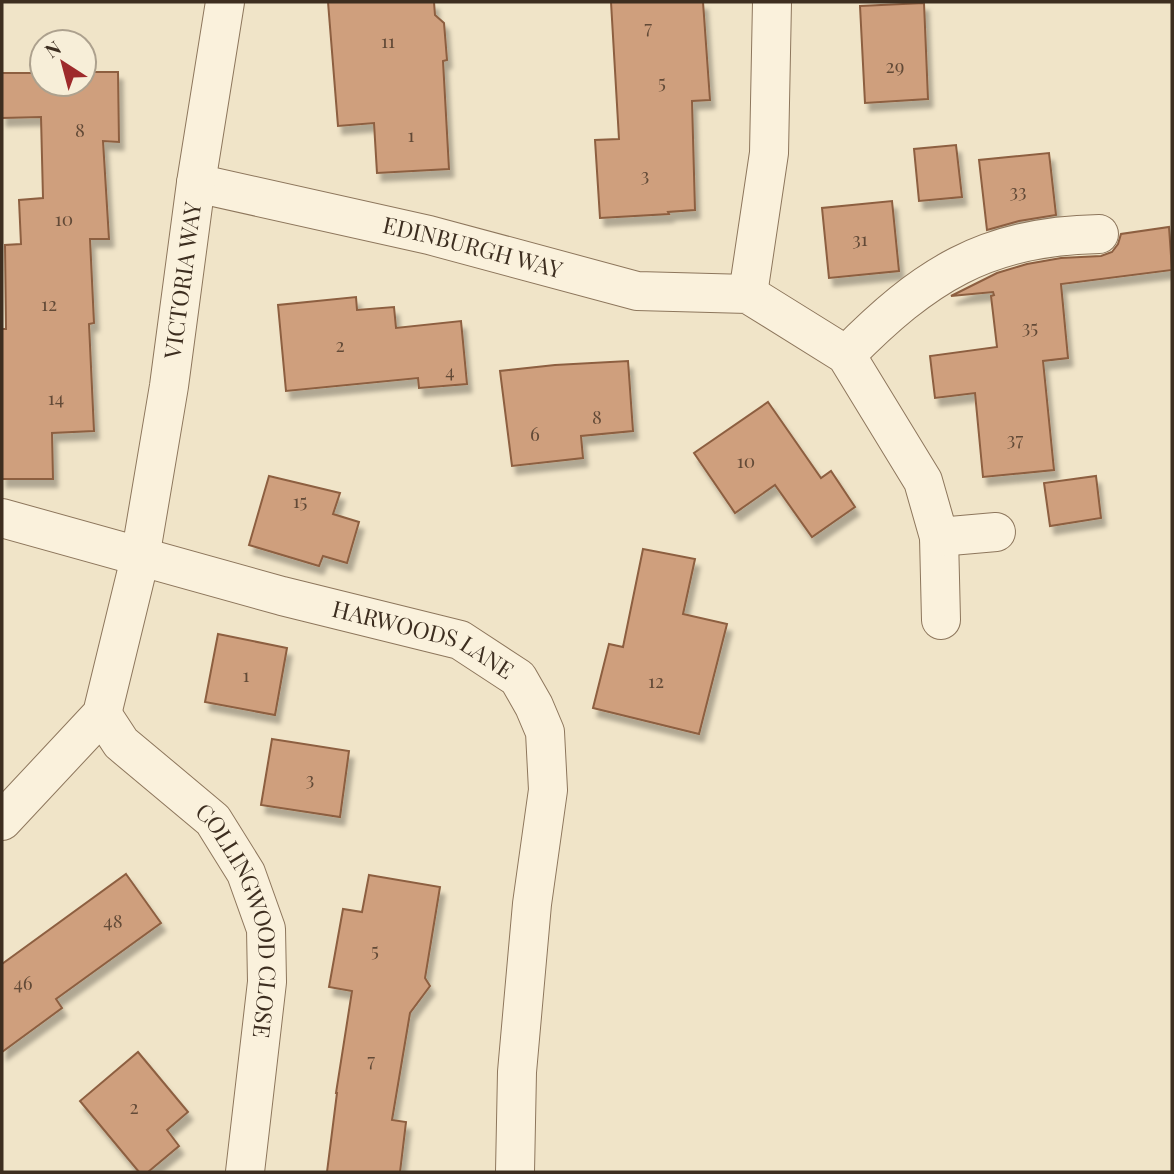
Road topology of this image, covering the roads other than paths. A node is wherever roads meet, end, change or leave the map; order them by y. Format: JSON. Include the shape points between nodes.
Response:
{"nodes":[{"id":1,"x":225,"y":2,"type":"edge"},
{"id":2,"x":772,"y":2,"type":"edge"},
{"id":3,"x":197,"y":183,"type":"junction"},
{"id":4,"x":1099,"y":234,"type":"dead end"},
{"id":5,"x":748,"y":294,"type":"junction"},
{"id":6,"x":846,"y":355,"type":"junction"},
{"id":7,"x":2,"y":518,"type":"edge"},
{"id":8,"x":996,"y":532,"type":"dead end"},
{"id":9,"x":939,"y":537,"type":"junction"},
{"id":10,"x":140,"y":558,"type":"junction"},
{"id":11,"x":941,"y":620,"type":"dead end"},
{"id":12,"x":102,"y":714,"type":"junction"},
{"id":13,"x":2,"y":821,"type":"edge"},
{"id":14,"x":245,"y":1172,"type":"edge"},
{"id":15,"x":515,"y":1172,"type":"edge"}],
"edges":[{"from":1,"to":3,"type":"street","name":"VICTORIA WAY"},
{"from":2,"to":5,"type":"street","via":[[769,153]]},
{"from":3,"to":5,"type":"street","name":"EDINBURGH WAY","via":[[429,235],[637,291]]},
{"from":3,"to":10,"type":"street","name":"VICTORIA WAY"},
{"from":4,"to":6,"type":"street","via":[[1028,240],[953,268],[910,295]]},
{"from":5,"to":6,"type":"street"},
{"from":6,"to":9,"type":"street","via":[[923,481]]},
{"from":7,"to":10,"type":"street","name":"HARWOODS LANE"},
{"from":8,"to":9,"type":"street"},
{"from":9,"to":11,"type":"street"},
{"from":10,"to":12,"type":"street","name":"VICTORIA WAY"},
{"from":10,"to":15,"type":"street","name":"HARWOODS LANE","via":[[460,640],[519,678],[545,732],[548,790],[517,1072]]},
{"from":12,"to":13,"type":"street"},
{"from":12,"to":14,"type":"street","name":"COLLINGWOOD CLOSE","via":[[121,743],[213,820],[246,873],[266,929],[267,982]]}]}
